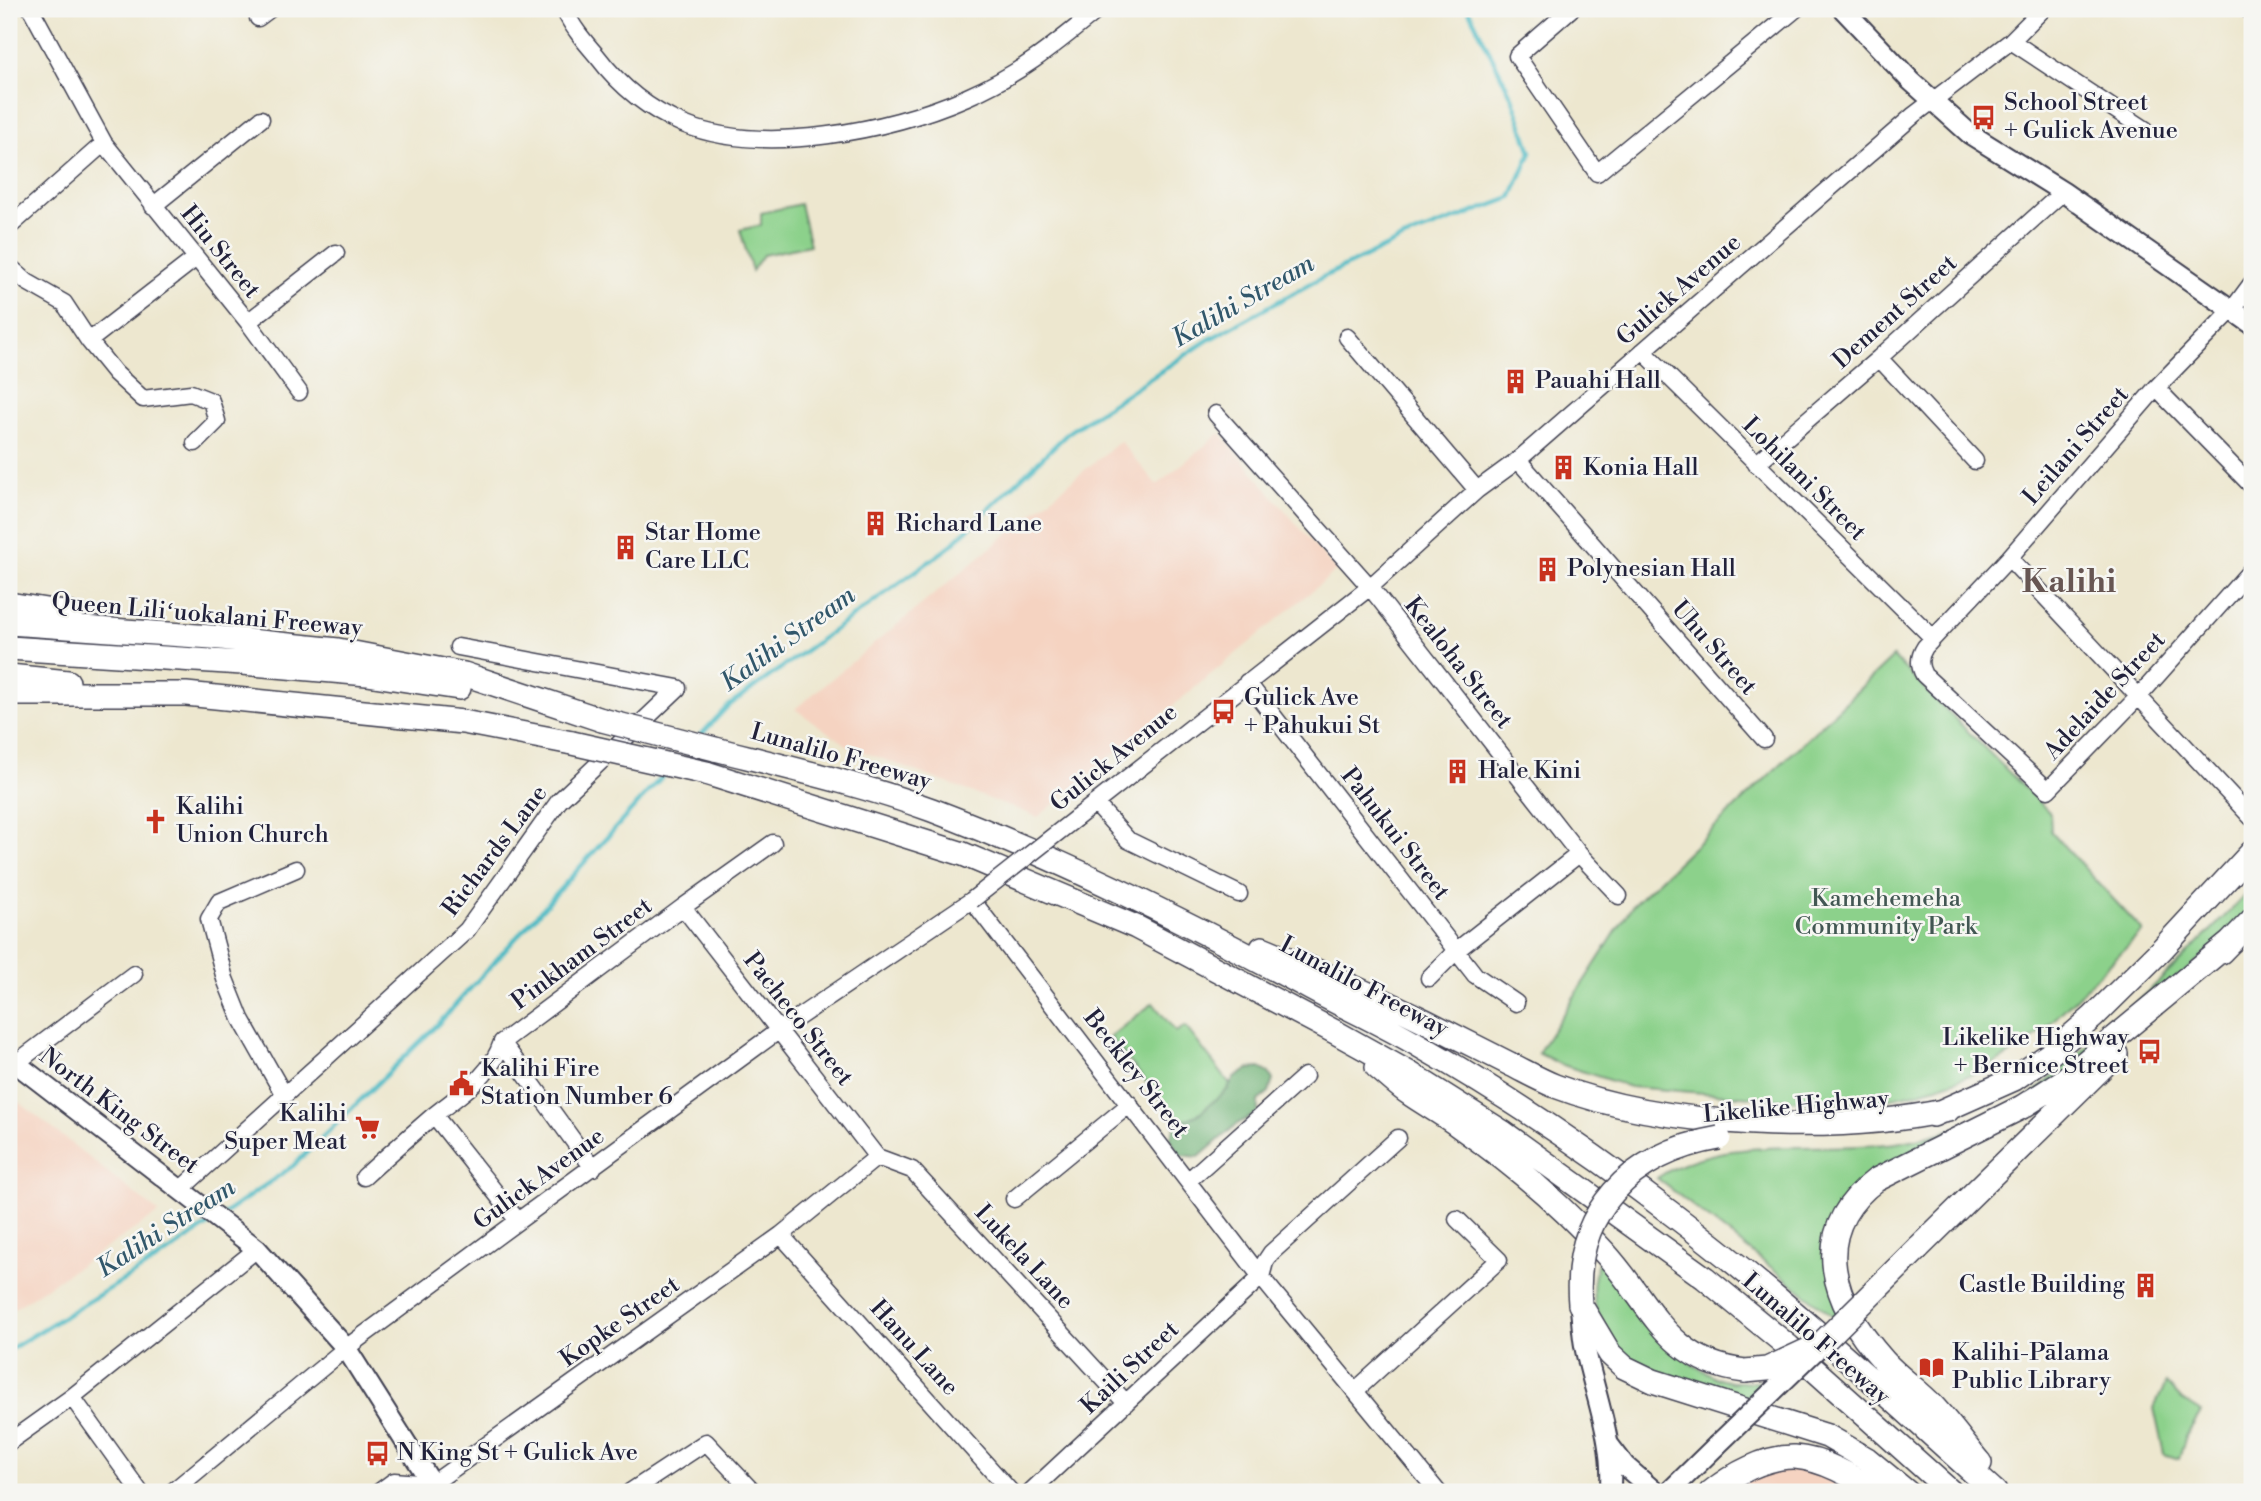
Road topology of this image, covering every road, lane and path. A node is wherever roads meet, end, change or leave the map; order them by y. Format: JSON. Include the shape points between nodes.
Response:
{"nodes":[{"id":1,"x":564,"y":9,"type":"edge"},
{"id":2,"x":1099,"y":9,"type":"edge"},
{"id":3,"x":1571,"y":9,"type":"edge"},
{"id":4,"x":1796,"y":9,"type":"edge"},
{"id":5,"x":1843,"y":9,"type":"edge"},
{"id":6,"x":2043,"y":9,"type":"edge"},
{"id":7,"x":2247,"y":9,"type":"edge"},
{"id":8,"x":33,"y":10,"type":"edge"},
{"id":9,"x":2252,"y":12,"type":"edge"},
{"id":10,"x":2011,"y":41,"type":"junction"},
{"id":11,"x":1931,"y":101,"type":"junction"},
{"id":12,"x":261,"y":119,"type":"dead end"},
{"id":13,"x":2147,"y":130,"type":"dead end"},
{"id":14,"x":104,"y":143,"type":"junction"},
{"id":15,"x":2063,"y":192,"type":"junction"},
{"id":16,"x":153,"y":206,"type":"junction"},
{"id":17,"x":9,"y":226,"type":"edge"},
{"id":18,"x":336,"y":253,"type":"dead end"},
{"id":19,"x":197,"y":258,"type":"junction"},
{"id":20,"x":9,"y":266,"type":"edge"},
{"id":21,"x":2252,"y":283,"type":"edge"},
{"id":22,"x":2232,"y":310,"type":"junction"},
{"id":23,"x":248,"y":322,"type":"junction"},
{"id":24,"x":2252,"y":324,"type":"edge"},
{"id":25,"x":1347,"y":337,"type":"dead end"},
{"id":26,"x":89,"y":341,"type":"junction"},
{"id":27,"x":1643,"y":351,"type":"junction"},
{"id":28,"x":1879,"y":358,"type":"junction"},
{"id":29,"x":2156,"y":388,"type":"junction"},
{"id":30,"x":299,"y":392,"type":"dead end"},
{"id":31,"x":1216,"y":414,"type":"dead end"},
{"id":32,"x":195,"y":443,"type":"dead end"},
{"id":33,"x":1518,"y":460,"type":"junction"},
{"id":34,"x":1975,"y":461,"type":"dead end"},
{"id":35,"x":1756,"y":464,"type":"junction"},
{"id":36,"x":2252,"y":486,"type":"edge"},
{"id":37,"x":1477,"y":490,"type":"junction"},
{"id":38,"x":2010,"y":558,"type":"junction"},
{"id":39,"x":2252,"y":569,"type":"edge"},
{"id":40,"x":1370,"y":587,"type":"junction"},
{"id":41,"x":9,"y":604,"type":"edge"},
{"id":42,"x":9,"y":623,"type":"edge"},
{"id":43,"x":212,"y":637,"type":"junction"},
{"id":44,"x":1933,"y":638,"type":"junction"},
{"id":45,"x":458,"y":646,"type":"dead end"},
{"id":46,"x":9,"y":648,"type":"edge"},
{"id":47,"x":9,"y":677,"type":"edge"},
{"id":48,"x":1247,"y":682,"type":"junction"},
{"id":49,"x":9,"y":694,"type":"edge"},
{"id":50,"x":186,"y":694,"type":"junction"},
{"id":51,"x":2140,"y":695,"type":"junction"},
{"id":52,"x":602,"y":720,"type":"junction"},
{"id":53,"x":1764,"y":740,"type":"dead end"},
{"id":54,"x":1095,"y":803,"type":"junction"},
{"id":55,"x":2252,"y":818,"type":"edge"},
{"id":56,"x":773,"y":843,"type":"dead end"},
{"id":57,"x":2252,"y":852,"type":"edge"},
{"id":58,"x":1579,"y":854,"type":"junction"},
{"id":59,"x":296,"y":869,"type":"dead end"},
{"id":60,"x":1099,"y":881,"type":"junction"},
{"id":61,"x":1239,"y":894,"type":"dead end"},
{"id":62,"x":1619,"y":896,"type":"dead end"},
{"id":63,"x":972,"y":901,"type":"junction"},
{"id":64,"x":683,"y":907,"type":"junction"},
{"id":65,"x":2252,"y":920,"type":"edge"},
{"id":66,"x":2232,"y":941,"type":"junction"},
{"id":67,"x":1457,"y":950,"type":"junction"},
{"id":68,"x":134,"y":974,"type":"dead end"},
{"id":69,"x":1429,"y":978,"type":"dead end"},
{"id":70,"x":1516,"y":1003,"type":"dead end"},
{"id":71,"x":779,"y":1031,"type":"junction"},
{"id":72,"x":1337,"y":1033,"type":"junction"},
{"id":73,"x":502,"y":1042,"type":"junction"},
{"id":74,"x":12,"y":1061,"type":"edge"},
{"id":75,"x":1305,"y":1076,"type":"dead end"},
{"id":76,"x":284,"y":1095,"type":"junction"},
{"id":77,"x":1130,"y":1104,"type":"junction"},
{"id":78,"x":1948,"y":1110,"type":"junction"},
{"id":79,"x":434,"y":1115,"type":"junction"},
{"id":80,"x":1398,"y":1138,"type":"dead end"},
{"id":81,"x":877,"y":1157,"type":"junction"},
{"id":82,"x":593,"y":1168,"type":"junction"},
{"id":83,"x":364,"y":1177,"type":"dead end"},
{"id":84,"x":1189,"y":1180,"type":"junction"},
{"id":85,"x":187,"y":1194,"type":"junction"},
{"id":86,"x":1014,"y":1199,"type":"dead end"},
{"id":87,"x":1457,"y":1219,"type":"dead end"},
{"id":88,"x":518,"y":1221,"type":"junction"},
{"id":89,"x":781,"y":1236,"type":"junction"},
{"id":90,"x":257,"y":1249,"type":"junction"},
{"id":91,"x":1261,"y":1277,"type":"junction"},
{"id":92,"x":1580,"y":1304,"type":"junction"},
{"id":93,"x":1821,"y":1344,"type":"junction"},
{"id":94,"x":346,"y":1349,"type":"junction"},
{"id":95,"x":1356,"y":1390,"type":"junction"},
{"id":96,"x":72,"y":1397,"type":"junction"},
{"id":97,"x":1126,"y":1403,"type":"junction"},
{"id":98,"x":9,"y":1441,"type":"edge"},
{"id":99,"x":1608,"y":1444,"type":"junction"},
{"id":100,"x":434,"y":1488,"type":"edge"},
{"id":101,"x":140,"y":1492,"type":"edge"},
{"id":102,"x":172,"y":1492,"type":"edge"},
{"id":103,"x":379,"y":1492,"type":"edge"},
{"id":104,"x":629,"y":1492,"type":"edge"},
{"id":105,"x":753,"y":1492,"type":"edge"},
{"id":106,"x":1011,"y":1492,"type":"edge"},
{"id":107,"x":1030,"y":1492,"type":"edge"},
{"id":108,"x":1438,"y":1492,"type":"edge"},
{"id":109,"x":1610,"y":1492,"type":"edge"},
{"id":110,"x":1655,"y":1492,"type":"edge"},
{"id":111,"x":1669,"y":1492,"type":"edge"},
{"id":112,"x":1711,"y":1492,"type":"edge"},
{"id":113,"x":1874,"y":1492,"type":"edge"},
{"id":114,"x":1907,"y":1492,"type":"edge"},
{"id":115,"x":1951,"y":1492,"type":"edge"},
{"id":116,"x":1995,"y":1492,"type":"edge"},
{"id":117,"x":2004,"y":1492,"type":"edge"}],
"edges":[{"from":1,"to":2,"type":"street","via":[[570,24],[609,72],[648,104],[686,125],[766,138],[851,132],[930,112],[1036,60]]},
{"from":3,"to":4,"type":"street","via":[[1517,56],[1597,173]]},
{"from":5,"to":11,"type":"main road"},
{"from":6,"to":10,"type":"street","name":"Gulick Avenue"},
{"from":7,"to":9,"type":"street"},
{"from":8,"to":14,"type":"street","name":"Hiu Street"},
{"from":10,"to":11,"type":"street","name":"Gulick Avenue"},
{"from":10,"to":13,"type":"street"},
{"from":11,"to":15,"type":"main road","via":[[1970,134]]},
{"from":11,"to":27,"type":"street","name":"Gulick Avenue"},
{"from":12,"to":16,"type":"street"},
{"from":14,"to":16,"type":"street","name":"Hiu Street"},
{"from":14,"to":17,"type":"street"},
{"from":15,"to":22,"type":"main road"},
{"from":15,"to":28,"type":"street","name":"Dement Street"},
{"from":16,"to":19,"type":"street","name":"Hiu Street"},
{"from":18,"to":23,"type":"street"},
{"from":19,"to":23,"type":"street","name":"Hiu Street"},
{"from":19,"to":26,"type":"street"},
{"from":20,"to":26,"type":"street","via":[[64,303]]},
{"from":21,"to":22,"type":"street","name":"Leilani Street"},
{"from":22,"to":24,"type":"main road"},
{"from":22,"to":29,"type":"street","name":"Leilani Street"},
{"from":23,"to":30,"type":"street","name":"Hiu Street"},
{"from":25,"to":37,"type":"street"},
{"from":26,"to":32,"type":"street","via":[[144,399],[191,393],[212,401],[218,421]]},
{"from":27,"to":33,"type":"street","name":"Gulick Avenue"},
{"from":27,"to":35,"type":"street","name":"Lohilani Street"},
{"from":28,"to":34,"type":"street"},
{"from":28,"to":35,"type":"street","name":"Dement Street"},
{"from":29,"to":36,"type":"street"},
{"from":29,"to":38,"type":"street","name":"Leilani Street"},
{"from":31,"to":40,"type":"street","name":"Kealoha Street"},
{"from":33,"to":37,"type":"street","name":"Gulick Avenue"},
{"from":33,"to":53,"type":"street","name":"Uhu Street"},
{"from":35,"to":44,"type":"street","name":"Lohilani Street"},
{"from":37,"to":40,"type":"street","name":"Gulick Avenue"},
{"from":38,"to":44,"type":"street","name":"Leilani Street"},
{"from":38,"to":51,"type":"street"},
{"from":39,"to":51,"type":"street","name":"Adelaide Street"},
{"from":40,"to":48,"type":"street","name":"Gulick Avenue"},
{"from":40,"to":58,"type":"street","name":"Kealoha Street"},
{"from":41,"to":43,"type":"highway"},
{"from":42,"to":43,"type":"highway","name":"Queen Liliʻuokalani Freeway"},
{"from":43,"to":52,"type":"highway","name":"Queen Liliʻuokalani Freeway","via":[[338,650],[464,674]]},
{"from":44,"to":51,"type":"street","name":"Adelaide Street","via":[[1920,658],[1924,675],[2048,790]]},
{"from":45,"to":76,"type":"street","name":"Richards Lane","via":[[678,688],[559,801],[467,930]]},
{"from":46,"to":52,"type":"highway","via":[[367,674],[476,691]]},
{"from":47,"to":50,"type":"highway"},
{"from":48,"to":54,"type":"street","name":"Gulick Avenue"},
{"from":48,"to":67,"type":"street","name":"Pahukui Street"},
{"from":49,"to":50,"type":"highway"},
{"from":50,"to":72,"type":"highway","name":"Lunalilo Freeway","bridge":true,"via":[[463,722],[706,773],[963,854],[1136,927]]},
{"from":51,"to":55,"type":"street"},
{"from":52,"to":60,"type":"highway","name":"Lunalilo Freeway","bridge":true,"via":[[929,809]]},
{"from":54,"to":61,"type":"street","via":[[1128,840]]},
{"from":54,"to":63,"type":"street","name":"Gulick Avenue","bridge":true},
{"from":56,"to":64,"type":"street","name":"Pinkham Street"},
{"from":57,"to":78,"type":"highway","name":"Likelike Highway","via":[[2152,959],[2050,1054],[2014,1079]]},
{"from":58,"to":62,"type":"street","name":"Kealoha Street"},
{"from":58,"to":67,"type":"street"},
{"from":59,"to":76,"type":"street","via":[[219,902],[209,919],[241,1019]]},
{"from":60,"to":78,"type":"highway","via":[[1361,989],[1554,1086],[1605,1101],[1689,1117],[1790,1123],[1874,1122]]},
{"from":60,"to":116,"type":"highway","name":"Lunalilo Freeway","via":[[1419,1045],[1512,1101],[1675,1217],[1805,1320]]},
{"from":63,"to":71,"type":"street","name":"Gulick Avenue"},
{"from":63,"to":77,"type":"street","name":"Beckley Street"},
{"from":64,"to":71,"type":"street","name":"Pacheco Street"},
{"from":64,"to":73,"type":"street","name":"Pinkham Street"},
{"from":65,"to":66,"type":"highway"},
{"from":66,"to":93,"type":"highway","bridge":true},
{"from":66,"to":117,"type":"highway","via":[[2060,1083],[2022,1107],[1876,1180],[1862,1191],[1840,1223],[1832,1263],[1846,1306],[1884,1362],[1931,1404]]},
{"from":67,"to":69,"type":"street"},
{"from":67,"to":70,"type":"street","name":"Pahukui Street","via":[[1475,975]]},
{"from":68,"to":74,"type":"street"},
{"from":71,"to":81,"type":"street","name":"Pacheco Street"},
{"from":71,"to":82,"type":"street","name":"Gulick Avenue"},
{"from":72,"to":93,"type":"highway","bridge":true,"via":[[1407,1093],[1536,1184],[1606,1253],[1669,1335],[1704,1362],[1723,1369],[1767,1369]]},
{"from":72,"to":115,"type":"highway","name":"Lunalilo Freeway","via":[[1504,1133],[1704,1278],[1789,1347]]},
{"from":73,"to":79,"type":"street","name":"Pinkham Street","via":[[497,1058],[480,1080]]},
{"from":73,"to":82,"type":"street"},
{"from":74,"to":85,"type":"main road","name":"North King Street"},
{"from":75,"to":84,"type":"street"},
{"from":76,"to":85,"type":"street","name":"Richards Lane"},
{"from":77,"to":84,"type":"street","name":"Beckley Street"},
{"from":77,"to":86,"type":"street"},
{"from":78,"to":92,"type":"highway","name":"Likelike Highway","bridge":true,"via":[[1902,1125],[1718,1138],[1671,1150],[1628,1176],[1596,1216],[1579,1265]]},
{"from":79,"to":83,"type":"street","name":"Pinkham Street"},
{"from":79,"to":88,"type":"street"},
{"from":80,"to":91,"type":"street","via":[[1271,1253]]},
{"from":81,"to":89,"type":"street","name":"Kopke Street"},
{"from":81,"to":97,"type":"street","name":"Lukela Lane","via":[[912,1170]]},
{"from":82,"to":88,"type":"street","name":"Gulick Avenue"},
{"from":84,"to":91,"type":"street","name":"Beckley Street"},
{"from":85,"to":90,"type":"main road","name":"North King Street"},
{"from":87,"to":95,"type":"street","via":[[1499,1260]]},
{"from":88,"to":94,"type":"street","name":"Gulick Avenue"},
{"from":89,"to":100,"type":"street","name":"Kopke Street"},
{"from":89,"to":106,"type":"street","name":"Hanu Lane"},
{"from":90,"to":94,"type":"main road","name":"North King Street"},
{"from":90,"to":96,"type":"street"},
{"from":91,"to":95,"type":"street","name":"Beckley Street"},
{"from":91,"to":97,"type":"street","name":"Kaili Street"},
{"from":92,"to":99,"type":"main road","name":"Likelike Highway","via":[[1584,1346]]},
{"from":92,"to":114,"type":"highway","via":[[1604,1345],[1625,1367],[1653,1381],[1827,1436],[1867,1459]]},
{"from":93,"to":111,"type":"main road","bridge":true},
{"from":94,"to":100,"type":"main road","name":"North King Street"},
{"from":94,"to":102,"type":"street","name":"Gulick Avenue"},
{"from":95,"to":108,"type":"street","name":"Beckley Street"},
{"from":96,"to":98,"type":"street"},
{"from":96,"to":101,"type":"street"},
{"from":97,"to":107,"type":"street","name":"Kaili Street"},
{"from":99,"to":109,"type":"main road","name":"Likelike Highway"},
{"from":99,"to":110,"type":"main road"},
{"from":100,"to":103,"type":"street","via":[[394,1481]]},
{"from":104,"to":105,"type":"street","via":[[706,1442]]},
{"from":112,"to":113,"type":"highway","via":[[1733,1476],[1795,1457],[1835,1468]]}]}
